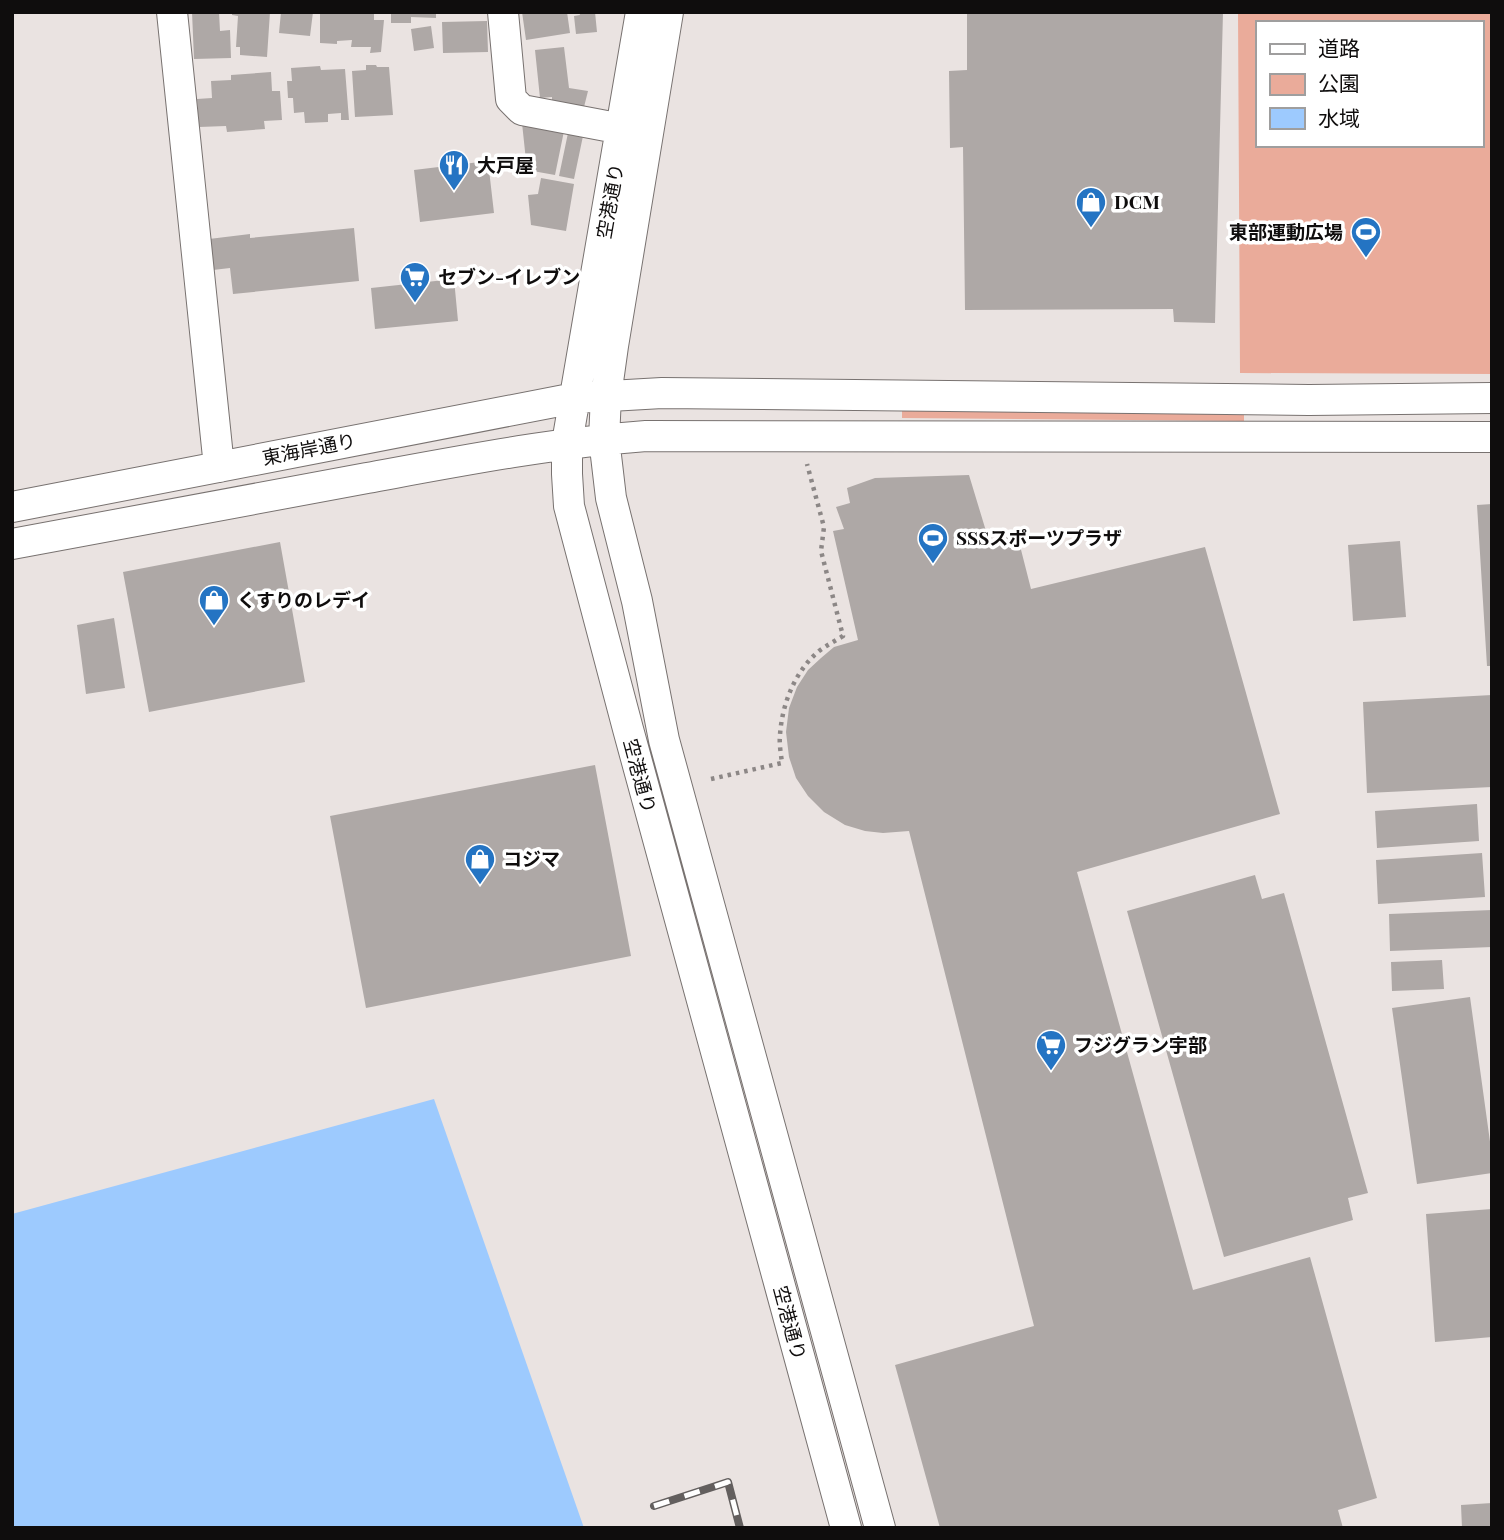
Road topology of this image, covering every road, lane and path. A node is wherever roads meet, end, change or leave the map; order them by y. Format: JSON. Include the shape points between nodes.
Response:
{"nodes":[{"id":1,"x":172,"y":12,"type":"edge"},
{"id":2,"x":503,"y":12,"type":"edge"},
{"id":3,"x":641,"y":12,"type":"edge"},
{"id":4,"x":668,"y":12,"type":"edge"},
{"id":5,"x":622,"y":129,"type":"junction"},
{"id":6,"x":606,"y":396,"type":"junction"},
{"id":7,"x":575,"y":398,"type":"junction"},
{"id":8,"x":1492,"y":398,"type":"edge"},
{"id":9,"x":1492,"y":437,"type":"edge"},
{"id":10,"x":604,"y":439,"type":"junction"},
{"id":11,"x":567,"y":443,"type":"junction"},
{"id":12,"x":806,"y":461,"type":"dead end"},
{"id":13,"x":219,"y":467,"type":"junction"},
{"id":14,"x":12,"y":507,"type":"edge"},
{"id":15,"x":12,"y":544,"type":"edge"},
{"id":16,"x":711,"y":779,"type":"dead end"},
{"id":17,"x":846,"y":1528,"type":"edge"},
{"id":18,"x":880,"y":1528,"type":"edge"}],
"edges":[{"from":1,"to":13,"type":"street"},
{"from":2,"to":5,"type":"street","via":[[511,99],[516,105],[522,110]]},
{"from":3,"to":5,"type":"street","name":"空港通り"},
{"from":4,"to":6,"type":"street","name":"空港通り"},
{"from":5,"to":7,"type":"street","name":"空港通り"},
{"from":6,"to":7,"type":"street","name":"東海岸通り"},
{"from":6,"to":8,"type":"street","name":"東海岸通り"},
{"from":6,"to":10,"type":"street","name":"空港通り"},
{"from":7,"to":11,"type":"street","name":"空港通り"},
{"from":7,"to":13,"type":"street","name":"東海岸通り"},
{"from":9,"to":10,"type":"street","name":"東海岸通り"},
{"from":10,"to":11,"type":"street","name":"東海岸通り"},
{"from":10,"to":18,"type":"street","name":"空港通り","via":[[611,498],[638,601],[664,740]]},
{"from":11,"to":15,"type":"street","name":"東海岸通り"},
{"from":11,"to":17,"type":"street","name":"空港通り","via":[[569,506]]},
{"from":12,"to":16,"type":"path","via":[[824,527],[821,551],[843,636],[819,651],[789,692],[779,737],[782,763]]},
{"from":13,"to":14,"type":"street","name":"東海岸通り"}]}
